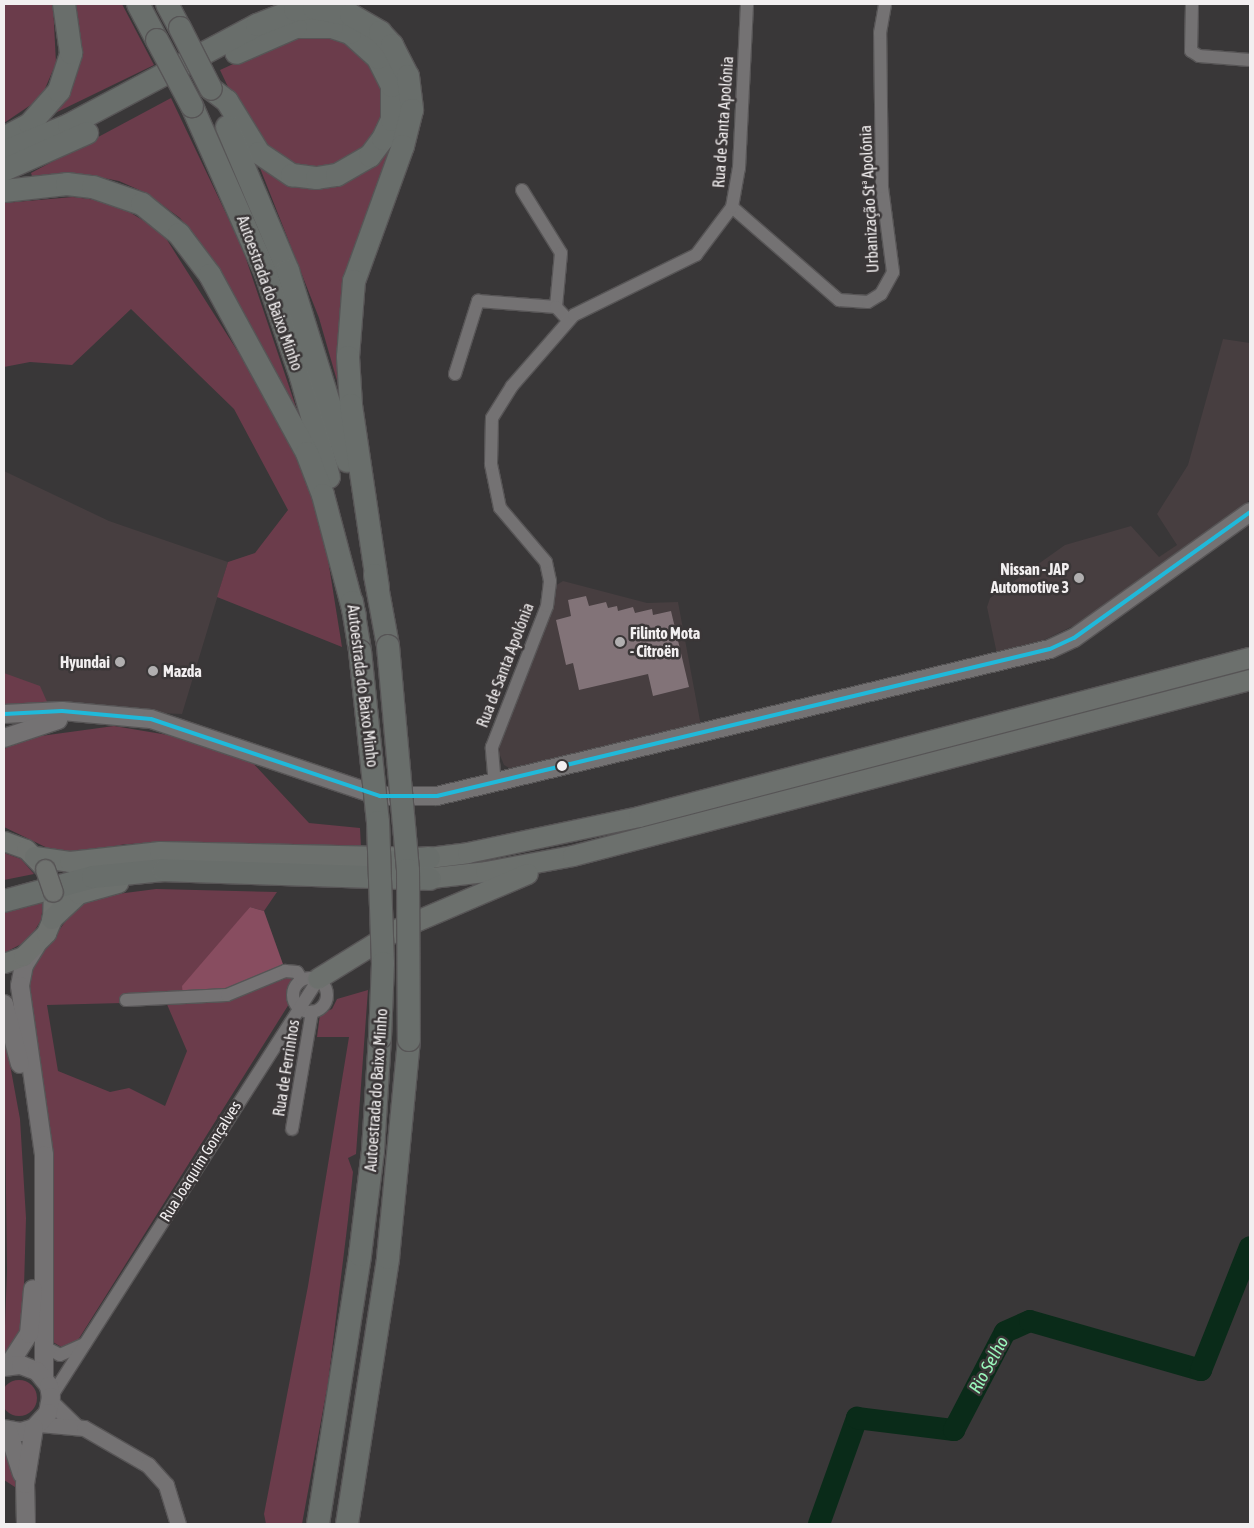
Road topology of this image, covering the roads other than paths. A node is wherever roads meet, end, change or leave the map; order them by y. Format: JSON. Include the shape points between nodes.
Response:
{"nodes":[{"id":1,"x":64,"y":4,"type":"edge"},
{"id":2,"x":138,"y":4,"type":"edge"},
{"id":3,"x":167,"y":4,"type":"edge"},
{"id":4,"x":747,"y":4,"type":"edge"},
{"id":5,"x":885,"y":4,"type":"edge"},
{"id":6,"x":1192,"y":4,"type":"edge"},
{"id":7,"x":1250,"y":60,"type":"edge"},
{"id":8,"x":211,"y":89,"type":"junction"},
{"id":9,"x":4,"y":138,"type":"edge"},
{"id":10,"x":4,"y":152,"type":"edge"},
{"id":11,"x":4,"y":170,"type":"edge"},
{"id":12,"x":522,"y":190,"type":"dead end"},
{"id":13,"x":4,"y":191,"type":"edge"},
{"id":14,"x":732,"y":207,"type":"junction"},
{"id":15,"x":556,"y":307,"type":"junction"},
{"id":16,"x":568,"y":320,"type":"junction"},
{"id":17,"x":455,"y":374,"type":"dead end"},
{"id":18,"x":1250,"y":512,"type":"edge"},
{"id":19,"x":378,"y":588,"type":"junction"},
{"id":20,"x":354,"y":616,"type":"junction"},
{"id":21,"x":1250,"y":658,"type":"edge"},
{"id":22,"x":1250,"y":680,"type":"edge"},
{"id":23,"x":94,"y":713,"type":"junction"},
{"id":24,"x":4,"y":714,"type":"edge"},
{"id":25,"x":4,"y":738,"type":"edge"},
{"id":26,"x":500,"y":783,"type":"junction"},
{"id":27,"x":4,"y":841,"type":"edge"},
{"id":28,"x":573,"y":856,"type":"junction"},
{"id":29,"x":40,"y":863,"type":"junction"},
{"id":30,"x":429,"y":868,"type":"junction"},
{"id":31,"x":4,"y":889,"type":"edge"},
{"id":32,"x":4,"y":901,"type":"edge"},
{"id":33,"x":52,"y":919,"type":"junction"},
{"id":34,"x":37,"y":945,"type":"junction"},
{"id":35,"x":4,"y":963,"type":"edge"},
{"id":36,"x":310,"y":979,"type":"junction"},
{"id":37,"x":126,"y":1000,"type":"dead end"},
{"id":38,"x":4,"y":1004,"type":"edge"},
{"id":39,"x":298,"y":1008,"type":"junction"},
{"id":40,"x":312,"y":1012,"type":"junction"},
{"id":41,"x":292,"y":1129,"type":"dead end"},
{"id":42,"x":85,"y":1344,"type":"junction"},
{"id":43,"x":43,"y":1346,"type":"junction"},
{"id":44,"x":6,"y":1366,"type":"edge"},
{"id":45,"x":44,"y":1377,"type":"junction"},
{"id":46,"x":51,"y":1399,"type":"junction"},
{"id":47,"x":36,"y":1426,"type":"junction"},
{"id":48,"x":76,"y":1426,"type":"junction"},
{"id":49,"x":6,"y":1430,"type":"edge"},
{"id":50,"x":25,"y":1484,"type":"junction"},
{"id":51,"x":26,"y":1524,"type":"edge"},
{"id":52,"x":178,"y":1524,"type":"edge"},
{"id":53,"x":318,"y":1524,"type":"edge"},
{"id":54,"x":346,"y":1524,"type":"edge"}],
"edges":[{"from":1,"to":9,"type":"highway","via":[[71,53],[59,91],[30,124]]},
{"from":2,"to":20,"type":"highway","name":"Autoestrada do Baixo Minho","bridge":true,"via":[[192,106],[243,217],[291,343],[333,491]]},
{"from":3,"to":8,"type":"highway","name":"Autoestrada do Baixo Minho","bridge":true},
{"from":4,"to":14,"type":"street","name":"Rua de Santa Apolónia","via":[[739,168]]},
{"from":5,"to":14,"type":"street","name":"Urbanização Stª Apolónia","via":[[880,33],[882,187],[892,272],[880,294],[868,302],[839,300]]},
{"from":6,"to":7,"type":"street","via":[[1191,51],[1199,56]]},
{"from":8,"to":11,"type":"highway","via":[[227,101],[259,153],[292,176],[317,178],[356,167],[379,145],[392,120],[392,86],[367,44],[332,27],[296,27],[257,42],[44,155]]},
{"from":8,"to":19,"type":"highway","name":"Autoestrada do Baixo Minho","via":[[273,233],[314,348]]},
{"from":10,"to":19,"type":"highway","via":[[69,125],[257,25],[295,10],[323,9],[351,15],[380,32],[392,45],[408,76],[412,110],[403,146],[354,281],[348,357],[351,405]]},
{"from":12,"to":15,"type":"street","via":[[561,253]]},
{"from":13,"to":20,"type":"highway","via":[[67,184],[94,187],[142,204],[179,234],[210,275],[307,452],[322,495]]},
{"from":14,"to":16,"type":"street","name":"Rua de Santa Apolónia","via":[[696,255]]},
{"from":15,"to":16,"type":"street"},
{"from":15,"to":17,"type":"street","via":[[478,301]]},
{"from":16,"to":26,"type":"street","name":"Rua de Santa Apolónia","via":[[512,386],[489,428],[491,464],[500,508],[546,562],[550,581],[547,606],[492,747]]},
{"from":18,"to":26,"type":"main road","via":[[1074,638],[1050,649]]},
{"from":19,"to":54,"type":"highway","name":"Autoestrada do Baixo Minho","bridge":true,"via":[[388,646],[408,870],[409,1040],[389,1248]]},
{"from":20,"to":53,"type":"highway","name":"Autoestrada do Baixo Minho","bridge":true,"via":[[378,822],[383,962],[380,1038],[373,1151],[360,1255]]},
{"from":21,"to":30,"type":"highway","via":[[639,817]]},
{"from":22,"to":28,"type":"highway"},
{"from":23,"to":24,"type":"main road"},
{"from":23,"to":25,"type":"main road","via":[[25,728]]},
{"from":23,"to":26,"type":"main road","via":[[150,719],[380,796],[438,796]]},
{"from":27,"to":29,"type":"main road"},
{"from":28,"to":30,"type":"highway"},
{"from":28,"to":36,"type":"highway","via":[[399,930]]},
{"from":29,"to":30,"type":"highway","via":[[160,852]]},
{"from":29,"to":33,"type":"main road","bridge":true,"via":[[53,892]]},
{"from":30,"to":31,"type":"highway","via":[[216,860],[116,863]]},
{"from":30,"to":32,"type":"highway","via":[[164,870],[93,877]]},
{"from":30,"to":33,"type":"highway","via":[[369,884],[143,880],[98,887],[79,894]]},
{"from":33,"to":34,"type":"main road"},
{"from":34,"to":35,"type":"main road","via":[[23,956]]},
{"from":34,"to":43,"type":"main road","via":[[24,965],[20,986],[44,1156]]},
{"from":36,"to":37,"type":"street","via":[[297,972],[285,971],[227,995]]},
{"from":36,"to":39,"type":"street","name":"Rua Joaquim Gonçalves"},
{"from":36,"to":40,"type":"street","via":[[326,987],[327,997],[322,1008]]},
{"from":38,"to":44,"type":"main road","via":[[23,1079],[33,1159],[35,1245],[32,1323],[25,1344]]},
{"from":39,"to":40,"type":"street"},
{"from":39,"to":42,"type":"street","name":"Rua Joaquim Gonçalves"},
{"from":40,"to":41,"type":"street","name":"Rua de Ferrinhos"},
{"from":42,"to":43,"type":"street","via":[[60,1355]]},
{"from":42,"to":46,"type":"street","name":"Rua Joaquim Gonçalves"},
{"from":43,"to":45,"type":"main road"},
{"from":44,"to":45,"type":"main road","via":[[29,1367]]},
{"from":45,"to":46,"type":"main road"},
{"from":46,"to":47,"type":"main road"},
{"from":46,"to":48,"type":"street"},
{"from":47,"to":48,"type":"street"},
{"from":47,"to":49,"type":"main road"},
{"from":47,"to":50,"type":"main road"},
{"from":48,"to":52,"type":"street","via":[[123,1448],[148,1465],[166,1486]]},
{"from":49,"to":50,"type":"main road"},
{"from":50,"to":51,"type":"main road"}]}
